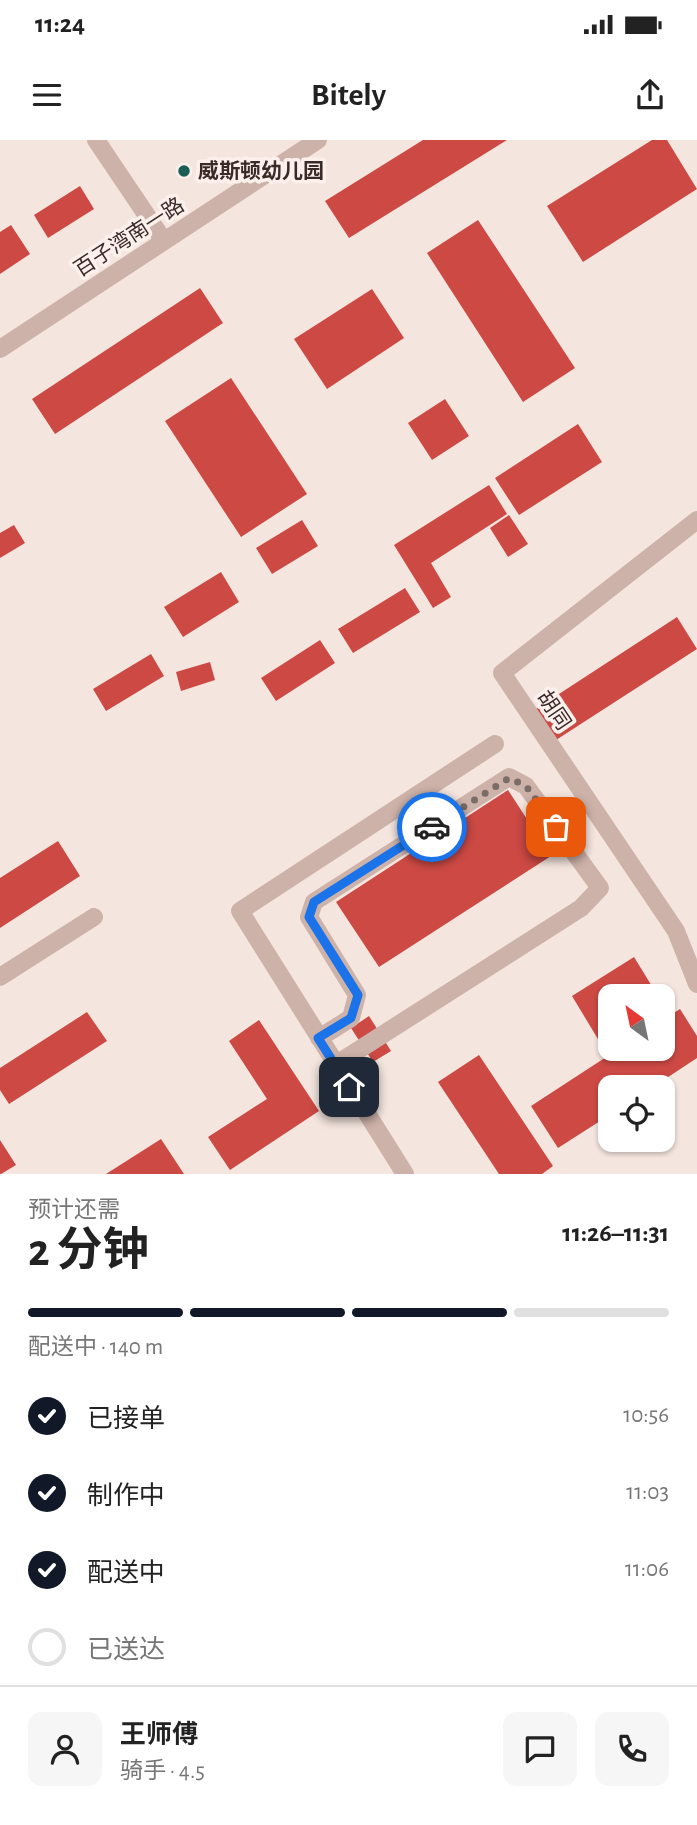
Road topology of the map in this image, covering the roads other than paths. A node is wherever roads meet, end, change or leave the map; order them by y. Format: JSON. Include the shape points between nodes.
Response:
{"nodes":[{"id":1,"x":96,"y":140,"type":"edge"},
{"id":2,"x":318,"y":140,"type":"edge"},
{"id":3,"x":164,"y":241,"type":"junction"},
{"id":4,"x":0,"y":349,"type":"edge"},
{"id":5,"x":697,"y":520,"type":"edge"},
{"id":6,"x":495,"y":744,"type":"dead end"},
{"id":7,"x":94,"y":917,"type":"dead end"},
{"id":8,"x":0,"y":977,"type":"edge"},
{"id":9,"x":697,"y":984,"type":"edge"},
{"id":10,"x":318,"y":1038,"type":"junction"},
{"id":11,"x":335,"y":1065,"type":"junction"},
{"id":12,"x":405,"y":1174,"type":"edge"}],
"edges":[{"from":1,"to":3,"type":"street"},
{"from":2,"to":3,"type":"street","name":"百子湾南一路"},
{"from":3,"to":4,"type":"street","name":"百子湾南一路"},
{"from":5,"to":9,"type":"street","name":"胡同","via":[[502,673],[676,931]]},
{"from":6,"to":10,"type":"street","via":[[240,911]]},
{"from":7,"to":8,"type":"street"},
{"from":10,"to":11,"type":"street"},
{"from":10,"to":11,"type":"street","via":[[351,1018],[358,995],[309,917],[314,902],[509,778],[526,786],[600,888],[581,908]]},
{"from":11,"to":12,"type":"street"}]}
